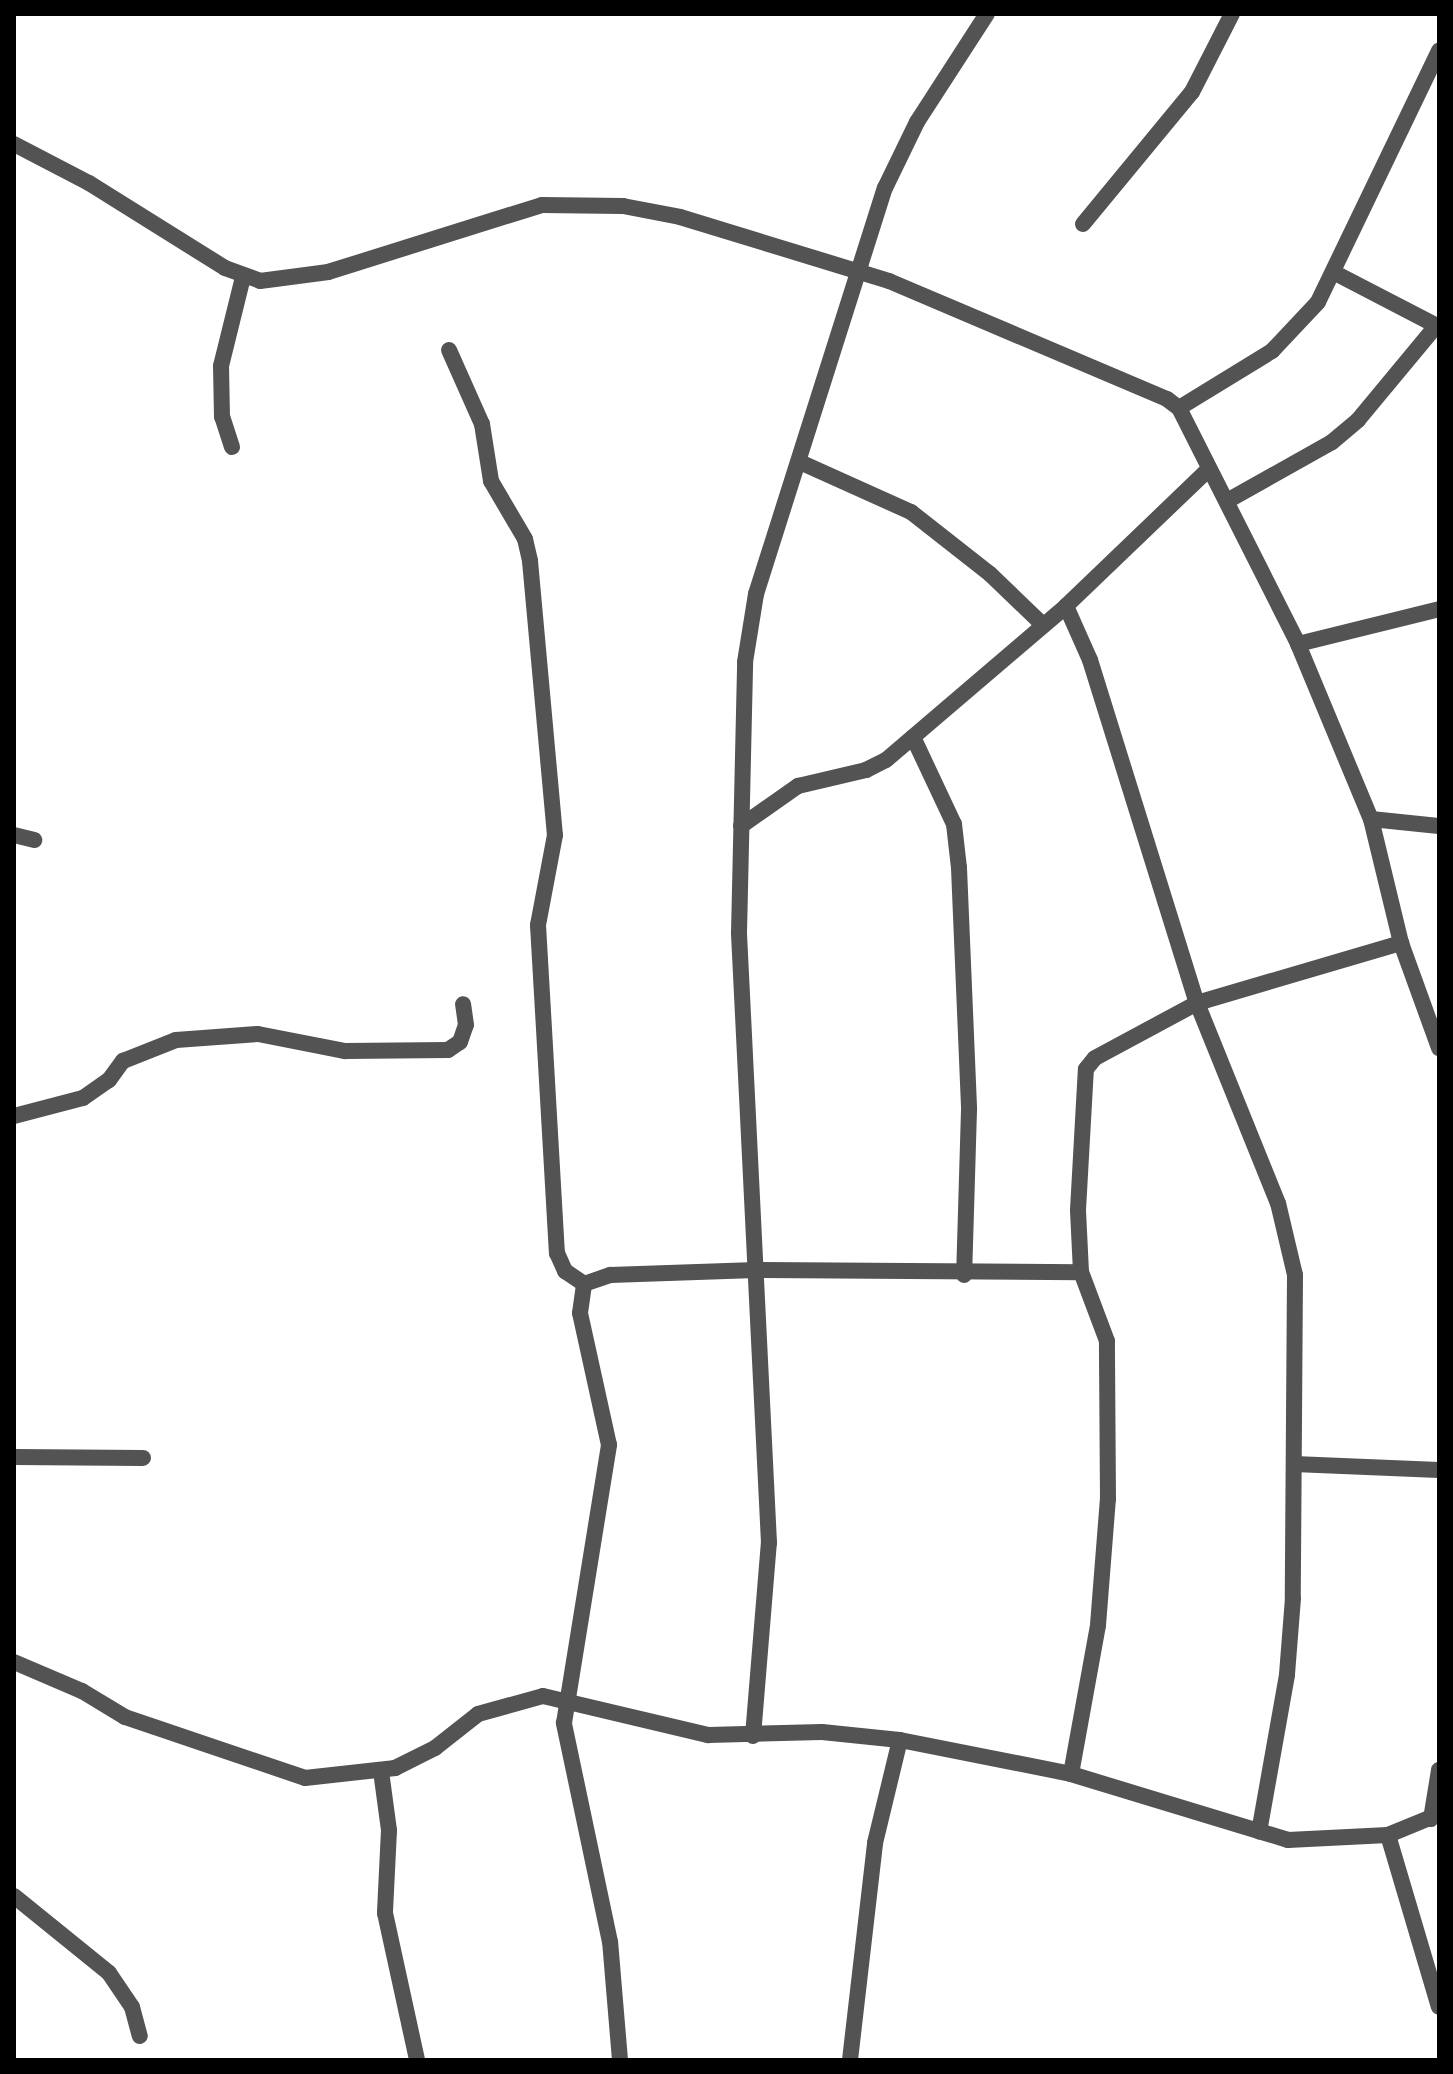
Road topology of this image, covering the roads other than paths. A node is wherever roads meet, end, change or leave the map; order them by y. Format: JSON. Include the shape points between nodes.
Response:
{"nodes":[{"id":1,"x":987,"y":14,"type":"edge"},
{"id":2,"x":1232,"y":14,"type":"edge"},
{"id":3,"x":1439,"y":51,"type":"edge"},
{"id":4,"x":14,"y":144,"type":"edge"},
{"id":5,"x":1083,"y":224,"type":"dead end"},
{"id":6,"x":856,"y":271,"type":"junction"},
{"id":7,"x":1335,"y":273,"type":"junction"},
{"id":8,"x":243,"y":277,"type":"junction"},
{"id":9,"x":1437,"y":327,"type":"edge"},
{"id":10,"x":449,"y":350,"type":"dead end"},
{"id":11,"x":1179,"y":408,"type":"junction"},
{"id":12,"x":232,"y":447,"type":"dead end"},
{"id":13,"x":802,"y":463,"type":"junction"},
{"id":14,"x":1208,"y":470,"type":"junction"},
{"id":15,"x":1227,"y":501,"type":"junction"},
{"id":16,"x":1066,"y":606,"type":"junction"},
{"id":17,"x":1439,"y":609,"type":"edge"},
{"id":18,"x":1043,"y":625,"type":"junction"},
{"id":19,"x":1298,"y":644,"type":"junction"},
{"id":20,"x":913,"y":737,"type":"junction"},
{"id":21,"x":1371,"y":819,"type":"junction"},
{"id":22,"x":741,"y":826,"type":"junction"},
{"id":23,"x":1439,"y":826,"type":"edge"},
{"id":24,"x":14,"y":835,"type":"edge"},
{"id":25,"x":34,"y":840,"type":"dead end"},
{"id":26,"x":1401,"y":943,"type":"junction"},
{"id":27,"x":1197,"y":1003,"type":"junction"},
{"id":28,"x":463,"y":1004,"type":"dead end"},
{"id":29,"x":1439,"y":1048,"type":"edge"},
{"id":30,"x":14,"y":1116,"type":"edge"},
{"id":31,"x":756,"y":1270,"type":"junction"},
{"id":32,"x":1081,"y":1272,"type":"junction"},
{"id":33,"x":964,"y":1275,"type":"junction"},
{"id":34,"x":584,"y":1284,"type":"junction"},
{"id":35,"x":14,"y":1457,"type":"edge"},
{"id":36,"x":143,"y":1458,"type":"dead end"},
{"id":37,"x":1294,"y":1464,"type":"junction"},
{"id":38,"x":1438,"y":1473,"type":"edge"},
{"id":39,"x":14,"y":1662,"type":"edge"},
{"id":40,"x":565,"y":1699,"type":"junction"},
{"id":41,"x":753,"y":1736,"type":"junction"},
{"id":42,"x":900,"y":1740,"type":"junction"},
{"id":43,"x":1439,"y":1770,"type":"edge"},
{"id":44,"x":381,"y":1771,"type":"junction"},
{"id":45,"x":1071,"y":1774,"type":"junction"},
{"id":46,"x":1435,"y":1816,"type":"edge"},
{"id":47,"x":1259,"y":1832,"type":"junction"},
{"id":48,"x":1388,"y":1835,"type":"junction"},
{"id":49,"x":14,"y":1896,"type":"edge"},
{"id":50,"x":1434,"y":1972,"type":"edge"},
{"id":51,"x":1439,"y":2007,"type":"edge"},
{"id":52,"x":140,"y":2036,"type":"dead end"},
{"id":53,"x":417,"y":2060,"type":"edge"},
{"id":54,"x":620,"y":2060,"type":"edge"},
{"id":55,"x":850,"y":2060,"type":"edge"}],
"edges":[{"from":1,"to":6,"type":"street","via":[[900,153]]},
{"from":2,"to":5,"type":"street","via":[[1192,92]]},
{"from":3,"to":7,"type":"street"},
{"from":4,"to":8,"type":"street"},
{"from":6,"to":8,"type":"street","via":[[680,217],[569,203],[516,212],[328,272],[276,282]]},
{"from":6,"to":11,"type":"street","via":[[1116,375]]},
{"from":6,"to":13,"type":"street","via":[[808,423]]},
{"from":7,"to":9,"type":"street"},
{"from":7,"to":11,"type":"street","via":[[1299,327],[1272,351]]},
{"from":8,"to":12,"type":"street","via":[[220,380],[222,417]]},
{"from":9,"to":15,"type":"street","via":[[1341,435]]},
{"from":10,"to":34,"type":"street","via":[[482,424],[491,481],[525,539],[530,561],[555,835],[538,925],[557,1253],[565,1271]]},
{"from":11,"to":14,"type":"street"},
{"from":13,"to":18,"type":"street","via":[[911,512],[990,574]]},
{"from":13,"to":22,"type":"street","via":[[760,581],[749,632]]},
{"from":14,"to":15,"type":"street"},
{"from":14,"to":16,"type":"street"},
{"from":15,"to":19,"type":"street"},
{"from":16,"to":18,"type":"street"},
{"from":16,"to":27,"type":"street","via":[[1090,660]]},
{"from":17,"to":19,"type":"street"},
{"from":18,"to":20,"type":"street"},
{"from":19,"to":21,"type":"street"},
{"from":20,"to":22,"type":"street","via":[[866,770],[798,786]]},
{"from":20,"to":33,"type":"street","via":[[954,824],[959,868],[969,1110]]},
{"from":21,"to":23,"type":"street"},
{"from":21,"to":26,"type":"street"},
{"from":22,"to":31,"type":"street","via":[[739,933]]},
{"from":24,"to":25,"type":"street"},
{"from":26,"to":27,"type":"street"},
{"from":26,"to":29,"type":"street"},
{"from":27,"to":32,"type":"street","via":[[1095,1058],[1086,1069],[1078,1210]]},
{"from":27,"to":37,"type":"street","via":[[1278,1203],[1295,1275]]},
{"from":28,"to":30,"type":"street","via":[[466,1025],[460,1042],[448,1050],[345,1051],[258,1034],[176,1040],[123,1061],[109,1080],[83,1098]]},
{"from":31,"to":33,"type":"street"},
{"from":31,"to":34,"type":"street","via":[[610,1275]]},
{"from":31,"to":41,"type":"street","via":[[769,1543]]},
{"from":32,"to":33,"type":"street"},
{"from":32,"to":45,"type":"street","via":[[1107,1341],[1110,1397],[1098,1625]]},
{"from":34,"to":40,"type":"street","via":[[580,1313],[609,1445]]},
{"from":35,"to":36,"type":"street"},
{"from":37,"to":38,"type":"street"},
{"from":37,"to":47,"type":"street","via":[[1287,1675]]},
{"from":39,"to":44,"type":"street","via":[[82,1691],[125,1717],[189,1735],[262,1768],[305,1778]]},
{"from":40,"to":41,"type":"street","via":[[630,1720],[708,1735]]},
{"from":40,"to":44,"type":"street","via":[[509,1701],[478,1714],[435,1748]]},
{"from":40,"to":54,"type":"street","via":[[570,1756],[610,1942]]},
{"from":41,"to":42,"type":"street","via":[[822,1732]]},
{"from":42,"to":45,"type":"street"},
{"from":42,"to":55,"type":"street","via":[[875,1843]]},
{"from":43,"to":46,"type":"street"},
{"from":44,"to":53,"type":"street","via":[[389,1830],[385,1913]]},
{"from":45,"to":47,"type":"street"},
{"from":46,"to":48,"type":"street"},
{"from":47,"to":48,"type":"street","via":[[1316,1842]]},
{"from":48,"to":50,"type":"street"},
{"from":49,"to":52,"type":"street","via":[[109,1973],[132,2007]]},
{"from":50,"to":51,"type":"street"}]}
